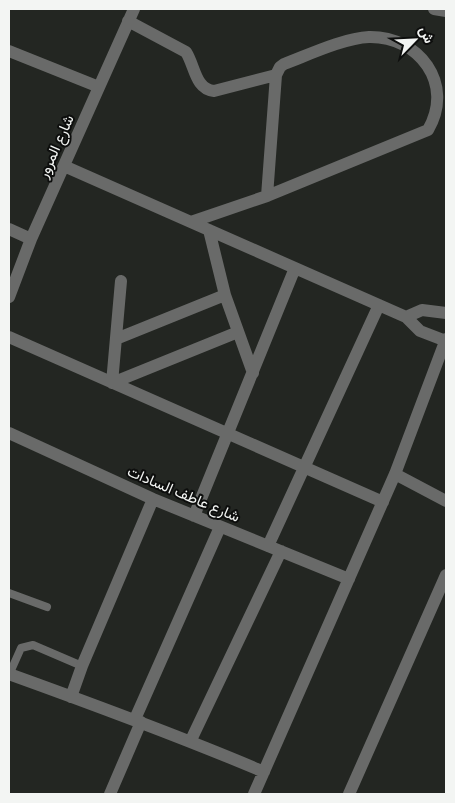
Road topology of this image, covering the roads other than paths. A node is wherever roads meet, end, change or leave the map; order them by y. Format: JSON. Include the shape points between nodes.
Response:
{"nodes":[{"id":1,"x":134,"y":9,"type":"edge"},
{"id":2,"x":434,"y":9,"type":"edge"},
{"id":3,"x":446,"y":11,"type":"edge"},
{"id":4,"x":128,"y":21,"type":"junction"},
{"id":5,"x":9,"y":52,"type":"edge"},
{"id":6,"x":276,"y":75,"type":"junction"},
{"id":7,"x":99,"y":87,"type":"junction"},
{"id":8,"x":64,"y":166,"type":"junction"},
{"id":9,"x":267,"y":196,"type":"junction"},
{"id":10,"x":191,"y":222,"type":"junction"},
{"id":11,"x":9,"y":229,"type":"edge"},
{"id":12,"x":209,"y":230,"type":"junction"},
{"id":13,"x":31,"y":239,"type":"junction"},
{"id":14,"x":295,"y":268,"type":"junction"},
{"id":15,"x":121,"y":281,"type":"dead end"},
{"id":16,"x":225,"y":295,"type":"junction"},
{"id":17,"x":9,"y":297,"type":"edge"},
{"id":18,"x":379,"y":305,"type":"junction"},
{"id":19,"x":446,"y":314,"type":"edge"},
{"id":20,"x":406,"y":316,"type":"junction"},
{"id":21,"x":238,"y":332,"type":"junction"},
{"id":22,"x":9,"y":337,"type":"edge"},
{"id":23,"x":116,"y":340,"type":"junction"},
{"id":24,"x":446,"y":340,"type":"edge"},
{"id":25,"x":252,"y":373,"type":"junction"},
{"id":26,"x":112,"y":382,"type":"junction"},
{"id":27,"x":9,"y":433,"type":"edge"},
{"id":28,"x":228,"y":434,"type":"junction"},
{"id":29,"x":304,"y":467,"type":"junction"},
{"id":30,"x":395,"y":474,"type":"junction"},
{"id":31,"x":153,"y":499,"type":"junction"},
{"id":32,"x":446,"y":501,"type":"edge"},
{"id":33,"x":383,"y":502,"type":"junction"},
{"id":34,"x":194,"y":516,"type":"junction"},
{"id":35,"x":220,"y":527,"type":"junction"},
{"id":36,"x":268,"y":546,"type":"junction"},
{"id":37,"x":281,"y":551,"type":"junction"},
{"id":38,"x":446,"y":576,"type":"edge"},
{"id":39,"x":349,"y":578,"type":"junction"},
{"id":40,"x":9,"y":592,"type":"edge"},
{"id":41,"x":47,"y":607,"type":"dead end"},
{"id":42,"x":82,"y":666,"type":"junction"},
{"id":43,"x":9,"y":674,"type":"edge"},
{"id":44,"x":71,"y":697,"type":"junction"},
{"id":45,"x":138,"y":720,"type":"junction"},
{"id":46,"x":191,"y":740,"type":"junction"},
{"id":47,"x":264,"y":772,"type":"junction"},
{"id":48,"x":110,"y":794,"type":"edge"},
{"id":49,"x":254,"y":794,"type":"edge"},
{"id":50,"x":349,"y":794,"type":"edge"}],
"edges":[{"from":1,"to":4,"type":"street","name":"شارع المرور"},
{"from":2,"to":3,"type":"street"},
{"from":4,"to":6,"type":"street","via":[[186,52],[205,89],[214,91]]},
{"from":4,"to":7,"type":"street","name":"شارع المرور"},
{"from":5,"to":7,"type":"street"},
{"from":6,"to":9,"type":"street"},
{"from":6,"to":9,"type":"street","via":[[284,64],[353,39],[383,38],[412,48],[424,56],[443,80],[446,93],[444,108],[428,130]]},
{"from":7,"to":8,"type":"street","name":"شارع المرور"},
{"from":8,"to":10,"type":"street"},
{"from":8,"to":13,"type":"street","name":"شارع المرور"},
{"from":9,"to":10,"type":"street"},
{"from":10,"to":12,"type":"street"},
{"from":11,"to":13,"type":"street"},
{"from":12,"to":14,"type":"street"},
{"from":12,"to":16,"type":"street"},
{"from":13,"to":17,"type":"street","name":"شارع المرور"},
{"from":14,"to":18,"type":"street"},
{"from":14,"to":25,"type":"street"},
{"from":15,"to":23,"type":"street"},
{"from":16,"to":21,"type":"street"},
{"from":16,"to":23,"type":"street"},
{"from":18,"to":20,"type":"street"},
{"from":18,"to":29,"type":"street"},
{"from":19,"to":20,"type":"street","via":[[422,310]]},
{"from":20,"to":24,"type":"street","via":[[420,330]]},
{"from":21,"to":25,"type":"street"},
{"from":21,"to":26,"type":"street"},
{"from":22,"to":26,"type":"street"},
{"from":23,"to":26,"type":"street"},
{"from":24,"to":30,"type":"street"},
{"from":25,"to":28,"type":"street"},
{"from":26,"to":28,"type":"street"},
{"from":27,"to":31,"type":"street","name":"شارع عاطف السادات"},
{"from":28,"to":29,"type":"street"},
{"from":28,"to":34,"type":"street"},
{"from":29,"to":33,"type":"street"},
{"from":29,"to":36,"type":"street"},
{"from":30,"to":32,"type":"street"},
{"from":30,"to":33,"type":"street"},
{"from":31,"to":34,"type":"street","name":"شارع عاطف السادات"},
{"from":31,"to":42,"type":"street"},
{"from":33,"to":39,"type":"street"},
{"from":34,"to":35,"type":"street","name":"شارع عاطف السادات"},
{"from":35,"to":36,"type":"street","name":"شارع عاطف السادات"},
{"from":35,"to":45,"type":"street"},
{"from":36,"to":37,"type":"street","name":"شارع عاطف السادات"},
{"from":37,"to":39,"type":"street","name":"شارع عاطف السادات"},
{"from":37,"to":46,"type":"street"},
{"from":38,"to":50,"type":"street"},
{"from":39,"to":47,"type":"street"},
{"from":40,"to":41,"type":"lane"},
{"from":42,"to":43,"type":"lane","via":[[32,645],[21,648]]},
{"from":42,"to":44,"type":"street"},
{"from":43,"to":44,"type":"street"},
{"from":44,"to":45,"type":"street"},
{"from":45,"to":46,"type":"street"},
{"from":45,"to":48,"type":"street"},
{"from":46,"to":47,"type":"street"},
{"from":47,"to":49,"type":"street"}]}
